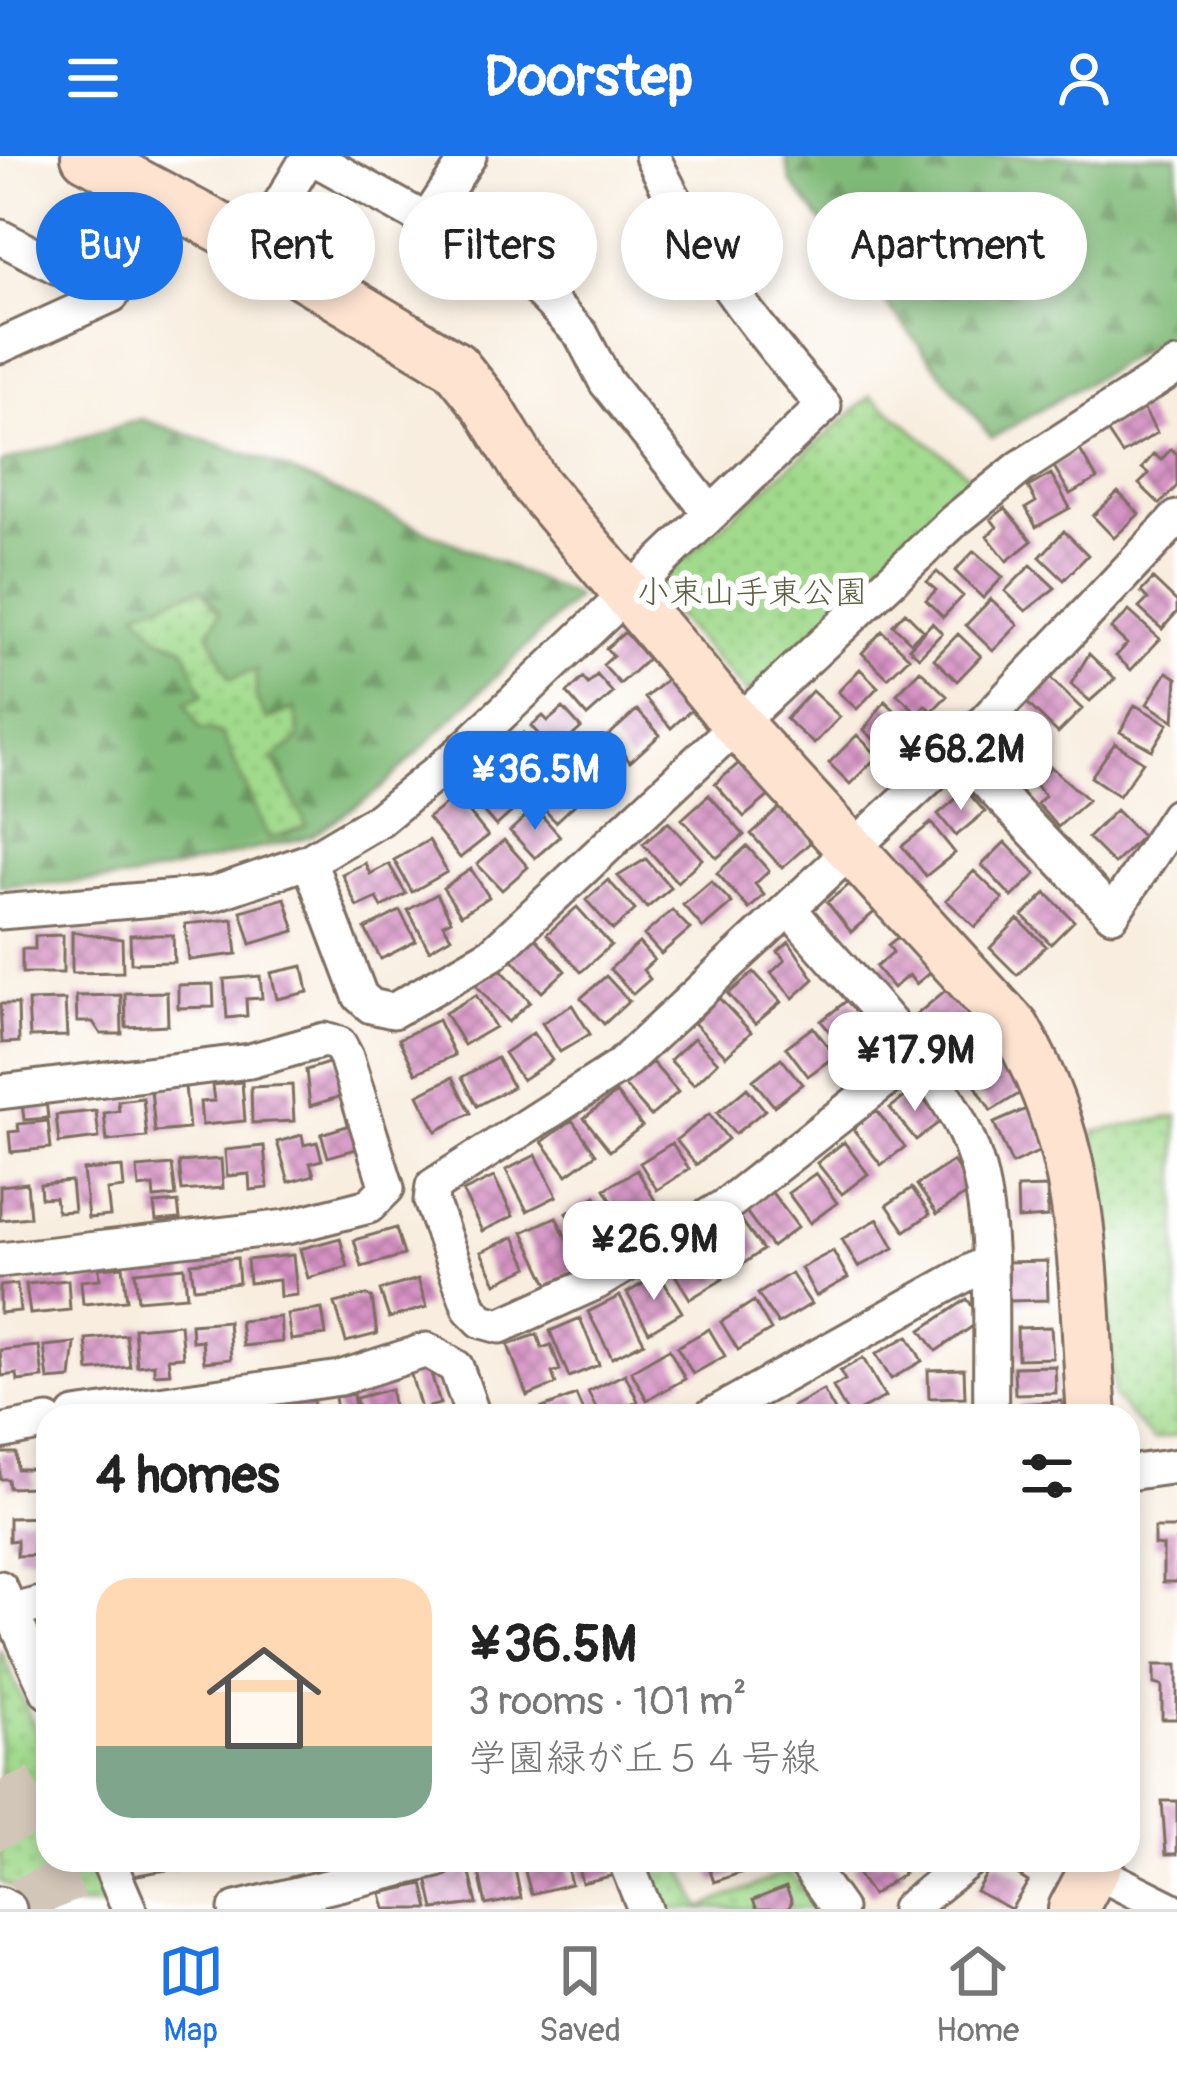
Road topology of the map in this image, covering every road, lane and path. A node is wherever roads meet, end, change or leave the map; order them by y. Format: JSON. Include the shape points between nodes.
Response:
{"nodes":[{"id":1,"x":310,"y":156,"type":"edge"},
{"id":2,"x":469,"y":156,"type":"edge"},
{"id":3,"x":652,"y":156,"type":"edge"},
{"id":4,"x":95,"y":158,"type":"edge"},
{"id":5,"x":288,"y":192,"type":"edge"},
{"id":6,"x":445,"y":192,"type":"edge"},
{"id":7,"x":399,"y":202,"type":"edge"},
{"id":8,"x":207,"y":220,"type":"edge"},
{"id":9,"x":0,"y":237,"type":"edge"},
{"id":10,"x":345,"y":300,"type":"edge"},
{"id":11,"x":548,"y":300,"type":"edge"},
{"id":12,"x":0,"y":346,"type":"edge"},
{"id":13,"x":1177,"y":366,"type":"edge"},
{"id":14,"x":709,"y":511,"type":"junction"},
{"id":15,"x":1177,"y":518,"type":"edge"},
{"id":16,"x":626,"y":592,"type":"junction"},
{"id":17,"x":737,"y":724,"type":"junction"},
{"id":18,"x":957,"y":751,"type":"junction"},
{"id":19,"x":1177,"y":816,"type":"edge"},
{"id":20,"x":855,"y":850,"type":"junction"},
{"id":21,"x":309,"y":861,"type":"junction"},
{"id":22,"x":790,"y":909,"type":"junction"},
{"id":23,"x":0,"y":912,"type":"edge"},
{"id":24,"x":916,"y":1056,"type":"junction"},
{"id":25,"x":0,"y":1092,"type":"edge"},
{"id":26,"x":0,"y":1260,"type":"edge"},
{"id":27,"x":986,"y":1263,"type":"junction"},
{"id":28,"x":159,"y":1404,"type":"edge"},
{"id":29,"x":468,"y":1404,"type":"edge"},
{"id":30,"x":732,"y":1404,"type":"edge"},
{"id":31,"x":992,"y":1404,"type":"edge"},
{"id":32,"x":1091,"y":1404,"type":"edge"},
{"id":33,"x":36,"y":1424,"type":"edge"},
{"id":34,"x":0,"y":1432,"type":"edge"},
{"id":35,"x":1177,"y":1466,"type":"edge"},
{"id":36,"x":1140,"y":1471,"type":"edge"},
{"id":37,"x":5,"y":1600,"type":"edge"},
{"id":38,"x":36,"y":1601,"type":"edge"},
{"id":39,"x":36,"y":1666,"type":"edge"},
{"id":40,"x":113,"y":1872,"type":"edge"},
{"id":41,"x":388,"y":1872,"type":"edge"},
{"id":42,"x":630,"y":1872,"type":"edge"},
{"id":43,"x":813,"y":1872,"type":"edge"},
{"id":44,"x":954,"y":1872,"type":"edge"},
{"id":45,"x":1089,"y":1880,"type":"edge"},
{"id":46,"x":0,"y":1904,"type":"edge"},
{"id":47,"x":9,"y":1909,"type":"edge"},
{"id":48,"x":129,"y":1909,"type":"edge"},
{"id":49,"x":236,"y":1909,"type":"edge"},
{"id":50,"x":645,"y":1909,"type":"edge"},
{"id":51,"x":839,"y":1909,"type":"edge"},
{"id":52,"x":908,"y":1909,"type":"edge"},
{"id":53,"x":1172,"y":1909,"type":"edge"}],
"edges":[{"from":1,"to":5,"type":"street"},
{"from":1,"to":7,"type":"street"},
{"from":2,"to":6,"type":"street"},
{"from":3,"to":14,"type":"street","via":[[744,316],[824,406]]},
{"from":4,"to":8,"type":"street"},
{"from":9,"to":12,"type":"street","via":[[112,295]]},
{"from":10,"to":16,"type":"street","via":[[455,366],[535,484]]},
{"from":11,"to":14,"type":"street"},
{"from":13,"to":17,"type":"street","via":[[1021,467],[954,521]]},
{"from":14,"to":16,"type":"street"},
{"from":15,"to":18,"type":"street"},
{"from":16,"to":17,"type":"street"},
{"from":16,"to":21,"type":"street","via":[[460,753],[380,819]]},
{"from":17,"to":20,"type":"street"},
{"from":17,"to":21,"type":"street","via":[[492,954],[393,1011],[360,996]]},
{"from":18,"to":19,"type":"street","via":[[1112,914]]},
{"from":18,"to":20,"type":"street"},
{"from":20,"to":22,"type":"street"},
{"from":20,"to":32,"type":"street","via":[[1015,1028],[1047,1082],[1079,1208]]},
{"from":21,"to":23,"type":"street","via":[[213,894]]},
{"from":22,"to":24,"type":"street"},
{"from":22,"to":24,"type":"street","via":[[619,1067],[433,1186],[431,1201],[470,1309],[500,1326],[597,1282],[724,1206]]},
{"from":24,"to":27,"type":"street","via":[[952,1106],[976,1161]]},
{"from":25,"to":26,"type":"street","via":[[250,1061],[324,1040],[339,1044],[346,1057],[387,1188],[369,1206],[287,1228]]},
{"from":27,"to":30,"type":"street"},
{"from":27,"to":31,"type":"street"},
{"from":28,"to":29,"type":"street","via":[[340,1378],[427,1350],[456,1367]]},
{"from":33,"to":34,"type":"street"},
{"from":35,"to":36,"type":"street"},
{"from":37,"to":38,"type":"street"},
{"from":37,"to":39,"type":"street"},
{"from":40,"to":48,"type":"street"},
{"from":41,"to":49,"type":"street"},
{"from":42,"to":50,"type":"street"},
{"from":43,"to":51,"type":"street"},
{"from":44,"to":52,"type":"street"},
{"from":45,"to":53,"type":"street"},
{"from":46,"to":47,"type":"street"}]}
